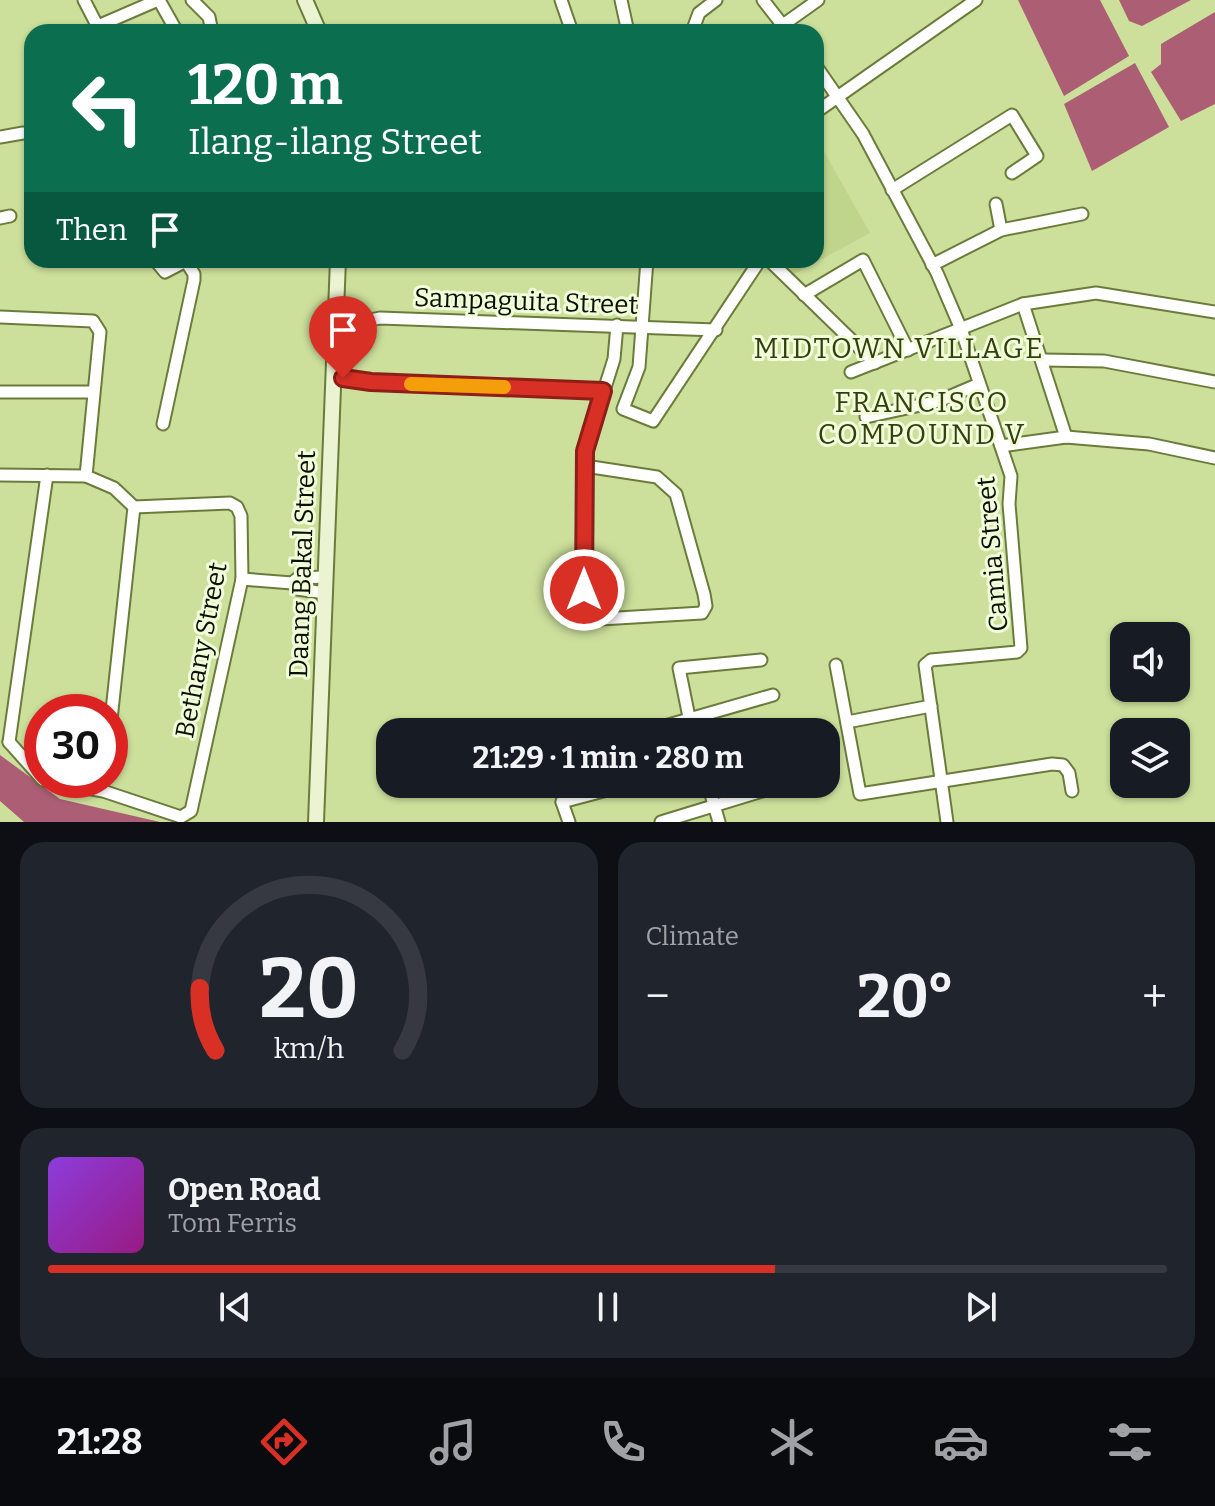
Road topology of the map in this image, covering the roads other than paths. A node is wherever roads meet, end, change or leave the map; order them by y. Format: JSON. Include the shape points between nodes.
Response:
{"nodes":[{"id":1,"x":84,"y":0,"type":"edge"},
{"id":2,"x":158,"y":0,"type":"edge"},
{"id":3,"x":192,"y":0,"type":"edge"},
{"id":4,"x":305,"y":0,"type":"edge"},
{"id":5,"x":561,"y":0,"type":"edge"},
{"id":6,"x":621,"y":0,"type":"edge"},
{"id":7,"x":716,"y":0,"type":"edge"},
{"id":8,"x":763,"y":0,"type":"edge"},
{"id":9,"x":818,"y":0,"type":"edge"},
{"id":10,"x":976,"y":0,"type":"edge"},
{"id":11,"x":96,"y":24,"type":"edge"},
{"id":12,"x":109,"y":24,"type":"edge"},
{"id":13,"x":172,"y":24,"type":"edge"},
{"id":14,"x":210,"y":24,"type":"edge"},
{"id":15,"x":316,"y":24,"type":"edge"},
{"id":16,"x":569,"y":24,"type":"edge"},
{"id":17,"x":626,"y":24,"type":"edge"},
{"id":18,"x":695,"y":24,"type":"edge"},
{"id":19,"x":777,"y":24,"type":"edge"},
{"id":20,"x":788,"y":24,"type":"edge"},
{"id":21,"x":824,"y":76,"type":"edge"},
{"id":22,"x":839,"y":95,"type":"junction"},
{"id":23,"x":824,"y":106,"type":"edge"},
{"id":24,"x":23,"y":133,"type":"dead end"},
{"id":25,"x":0,"y":137,"type":"edge"},
{"id":26,"x":1012,"y":173,"type":"dead end"},
{"id":27,"x":892,"y":190,"type":"junction"},
{"id":28,"x":996,"y":204,"type":"dead end"},
{"id":29,"x":1082,"y":214,"type":"dead end"},
{"id":30,"x":1001,"y":230,"type":"junction"},
{"id":31,"x":932,"y":265,"type":"junction"},
{"id":32,"x":192,"y":268,"type":"edge"},
{"id":33,"x":338,"y":268,"type":"edge"},
{"id":34,"x":647,"y":268,"type":"edge"},
{"id":35,"x":755,"y":268,"type":"edge"},
{"id":36,"x":777,"y":268,"type":"edge"},
{"id":37,"x":804,"y":295,"type":"junction"},
{"id":38,"x":1023,"y":304,"type":"junction"},
{"id":39,"x":1215,"y":312,"type":"edge"},
{"id":40,"x":0,"y":317,"type":"edge"},
{"id":41,"x":617,"y":325,"type":"junction"},
{"id":42,"x":336,"y":327,"type":"junction"},
{"id":43,"x":643,"y":327,"type":"junction"},
{"id":44,"x":961,"y":329,"type":"junction"},
{"id":45,"x":716,"y":330,"type":"junction"},
{"id":46,"x":908,"y":350,"type":"junction"},
{"id":47,"x":1043,"y":360,"type":"junction"},
{"id":48,"x":875,"y":363,"type":"junction"},
{"id":49,"x":851,"y":372,"type":"dead end"},
{"id":50,"x":334,"y":376,"type":"junction"},
{"id":51,"x":1215,"y":382,"type":"edge"},
{"id":52,"x":979,"y":384,"type":"junction"},
{"id":53,"x":603,"y":391,"type":"junction"},
{"id":54,"x":0,"y":392,"type":"edge"},
{"id":55,"x":93,"y":392,"type":"junction"},
{"id":56,"x":866,"y":417,"type":"dead end"},
{"id":57,"x":163,"y":424,"type":"dead end"},
{"id":58,"x":1066,"y":437,"type":"junction"},
{"id":59,"x":1001,"y":446,"type":"junction"},
{"id":60,"x":1215,"y":458,"type":"edge"},
{"id":61,"x":585,"y":466,"type":"junction"},
{"id":62,"x":0,"y":475,"type":"edge"},
{"id":63,"x":47,"y":475,"type":"junction"},
{"id":64,"x":86,"y":476,"type":"junction"},
{"id":65,"x":134,"y":507,"type":"junction"},
{"id":66,"x":242,"y":579,"type":"junction"},
{"id":67,"x":325,"y":585,"type":"junction"},
{"id":68,"x":761,"y":660,"type":"dead end"},
{"id":69,"x":836,"y":665,"type":"dead end"},
{"id":70,"x":114,"y":694,"type":"edge"},
{"id":71,"x":773,"y":695,"type":"dead end"},
{"id":72,"x":931,"y":706,"type":"junction"},
{"id":73,"x":688,"y":718,"type":"edge"},
{"id":74,"x":711,"y":718,"type":"edge"},
{"id":75,"x":847,"y":722,"type":"junction"},
{"id":76,"x":5,"y":741,"type":"edge"},
{"id":77,"x":24,"y":760,"type":"edge"},
{"id":78,"x":942,"y":782,"type":"junction"},
{"id":79,"x":1072,"y":791,"type":"dead end"},
{"id":80,"x":128,"y":796,"type":"edge"},
{"id":81,"x":563,"y":798,"type":"edge"},
{"id":82,"x":577,"y":798,"type":"edge"},
{"id":83,"x":712,"y":798,"type":"edge"},
{"id":84,"x":744,"y":798,"type":"edge"},
{"id":85,"x":562,"y":802,"type":"junction"},
{"id":86,"x":715,"y":808,"type":"junction"},
{"id":87,"x":316,"y":822,"type":"edge"},
{"id":88,"x":569,"y":822,"type":"edge"},
{"id":89,"x":661,"y":822,"type":"edge"},
{"id":90,"x":719,"y":822,"type":"edge"},
{"id":91,"x":947,"y":822,"type":"edge"}],
"edges":[{"from":1,"to":11,"type":"street"},
{"from":2,"to":12,"type":"street"},
{"from":2,"to":13,"type":"street"},
{"from":3,"to":14,"type":"street"},
{"from":4,"to":15,"type":"street"},
{"from":5,"to":16,"type":"street"},
{"from":6,"to":17,"type":"street"},
{"from":7,"to":18,"type":"street","via":[[699,13]]},
{"from":8,"to":19,"type":"street"},
{"from":9,"to":20,"type":"street"},
{"from":10,"to":22,"type":"street"},
{"from":21,"to":22,"type":"street","name":"Camia Street"},
{"from":22,"to":23,"type":"street"},
{"from":22,"to":27,"type":"street","name":"Camia Street"},
{"from":24,"to":25,"type":"street"},
{"from":26,"to":27,"type":"street","via":[[1037,156],[1012,115]]},
{"from":27,"to":31,"type":"street","name":"Camia Street"},
{"from":28,"to":30,"type":"street"},
{"from":29,"to":30,"type":"street"},
{"from":30,"to":31,"type":"street"},
{"from":31,"to":44,"type":"street","name":"Camia Street"},
{"from":32,"to":57,"type":"street","via":[[194,280]]},
{"from":33,"to":42,"type":"street","name":"Daang Bakal Street"},
{"from":34,"to":43,"type":"street"},
{"from":35,"to":45,"type":"street"},
{"from":36,"to":37,"type":"street"},
{"from":37,"to":46,"type":"street","via":[[863,260]]},
{"from":37,"to":48,"type":"street"},
{"from":38,"to":39,"type":"street","via":[[1096,293]]},
{"from":38,"to":44,"type":"street"},
{"from":38,"to":47,"type":"street"},
{"from":40,"to":55,"type":"street","via":[[98,325]]},
{"from":41,"to":42,"type":"street","name":"Sampaguita Street","via":[[380,318]]},
{"from":41,"to":43,"type":"street","name":"Sampaguita Street"},
{"from":41,"to":53,"type":"street","via":[[614,359]]},
{"from":42,"to":50,"type":"street","name":"Daang Bakal Street"},
{"from":43,"to":45,"type":"street","name":"Sampaguita Street"},
{"from":43,"to":45,"type":"street","via":[[639,367],[623,409],[653,421]]},
{"from":44,"to":46,"type":"street"},
{"from":44,"to":52,"type":"street","name":"Camia Street"},
{"from":46,"to":48,"type":"street"},
{"from":47,"to":51,"type":"street","via":[[1104,361]]},
{"from":47,"to":58,"type":"street"},
{"from":48,"to":49,"type":"street"},
{"from":50,"to":53,"type":"street"},
{"from":50,"to":67,"type":"street","name":"Daang Bakal Street"},
{"from":52,"to":56,"type":"street","via":[[939,401]]},
{"from":52,"to":59,"type":"street","name":"Camia Street"},
{"from":53,"to":61,"type":"street"},
{"from":54,"to":55,"type":"street"},
{"from":55,"to":64,"type":"street"},
{"from":58,"to":59,"type":"street"},
{"from":58,"to":60,"type":"street","via":[[1149,444]]},
{"from":59,"to":72,"type":"street","name":"Camia Street","via":[[1011,476],[1021,648],[931,660],[925,665]]},
{"from":61,"to":61,"type":"street","via":[[584,620],[702,613],[704,594],[676,494],[657,477]]},
{"from":62,"to":63,"type":"street"},
{"from":63,"to":64,"type":"street"},
{"from":63,"to":76,"type":"street"},
{"from":64,"to":65,"type":"street","via":[[114,488]]},
{"from":65,"to":66,"type":"street","name":"Bethany Street","via":[[237,507]]},
{"from":65,"to":70,"type":"street"},
{"from":66,"to":67,"type":"street","via":[[292,583],[298,578]]},
{"from":66,"to":80,"type":"street","name":"Bethany Street","via":[[191,811],[181,817]]},
{"from":67,"to":87,"type":"street","name":"Daang Bakal Street"},
{"from":68,"to":73,"type":"street","via":[[679,668]]},
{"from":69,"to":75,"type":"street"},
{"from":71,"to":74,"type":"street"},
{"from":72,"to":75,"type":"street"},
{"from":72,"to":78,"type":"street"},
{"from":75,"to":78,"type":"street","via":[[860,794]]},
{"from":76,"to":77,"type":"street"},
{"from":78,"to":79,"type":"street","via":[[1052,764],[1063,765],[1069,773]]},
{"from":78,"to":91,"type":"street"},
{"from":81,"to":85,"type":"street"},
{"from":82,"to":85,"type":"street"},
{"from":83,"to":86,"type":"street"},
{"from":84,"to":86,"type":"street"},
{"from":85,"to":88,"type":"street"},
{"from":86,"to":89,"type":"street"},
{"from":86,"to":90,"type":"street"}]}
